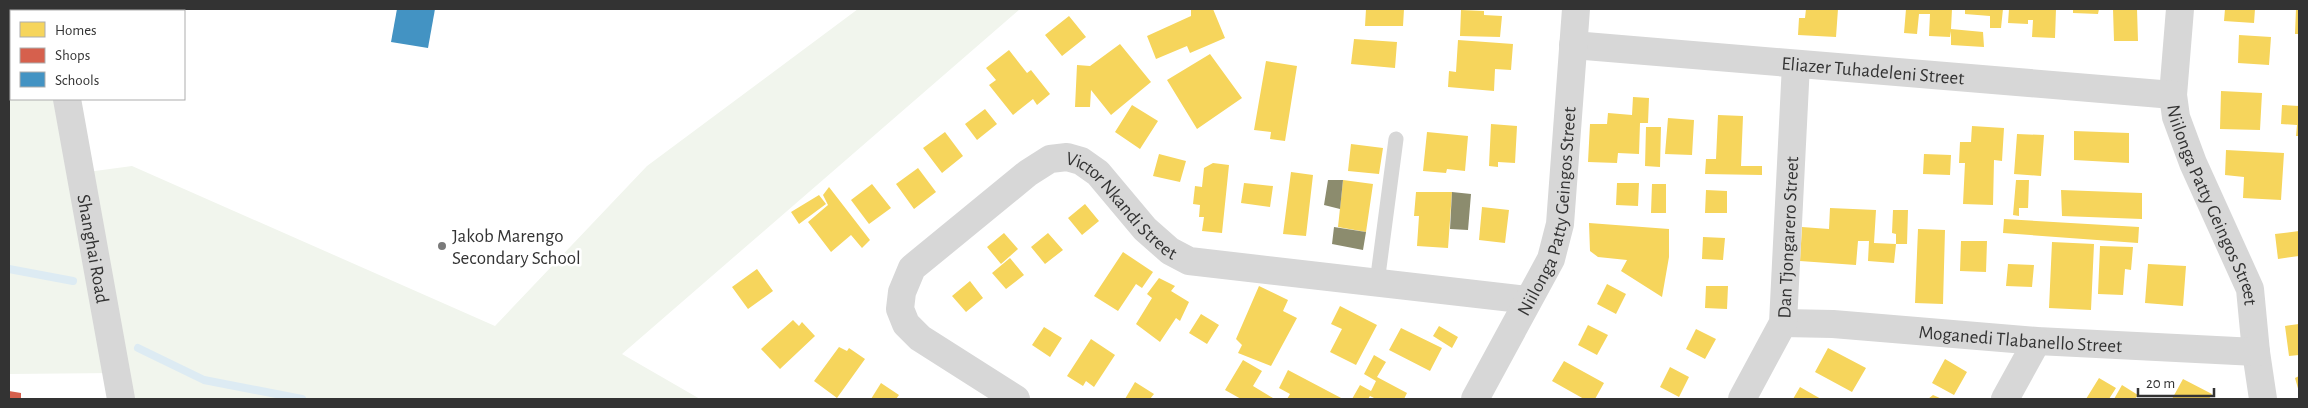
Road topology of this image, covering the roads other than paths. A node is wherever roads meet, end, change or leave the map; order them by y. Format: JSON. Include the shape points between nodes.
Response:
{"nodes":[{"id":1,"x":1576,"y":9,"type":"edge"},
{"id":2,"x":2180,"y":9,"type":"edge"},
{"id":3,"x":1573,"y":45,"type":"junction"},
{"id":4,"x":1796,"y":64,"type":"junction"},
{"id":5,"x":2173,"y":95,"type":"junction"},
{"id":6,"x":67,"y":100,"type":"edge"},
{"id":7,"x":1396,"y":139,"type":"dead end"},
{"id":8,"x":1377,"y":283,"type":"junction"},
{"id":9,"x":1528,"y":300,"type":"junction"},
{"id":10,"x":1783,"y":323,"type":"junction"},
{"id":11,"x":2037,"y":341,"type":"junction"},
{"id":12,"x":2256,"y":352,"type":"junction"},
{"id":13,"x":121,"y":399,"type":"edge"},
{"id":14,"x":1016,"y":399,"type":"edge"},
{"id":15,"x":1475,"y":399,"type":"edge"},
{"id":16,"x":1742,"y":399,"type":"edge"},
{"id":17,"x":2005,"y":399,"type":"edge"},
{"id":18,"x":2263,"y":399,"type":"edge"}],
"edges":[{"from":1,"to":3,"type":"street","name":"Niilonga Patty Geingos Street"},
{"from":2,"to":5,"type":"street","name":"Niilonga Patty Geingos Street"},
{"from":3,"to":4,"type":"street","name":"Eliazer Tuhadeleni Street"},
{"from":3,"to":9,"type":"street","name":"Niilonga Patty Geingos Street","via":[[1560,224],[1551,259]]},
{"from":4,"to":5,"type":"street","name":"Eliazer Tuhadeleni Street"},
{"from":4,"to":10,"type":"street","name":"Dan Tjongarero Street"},
{"from":5,"to":12,"type":"street","name":"Niilonga Patty Geingos Street","via":[[2180,134],[2250,289]]},
{"from":6,"to":13,"type":"street","name":"Shanghai Road"},
{"from":7,"to":8,"type":"lane"},
{"from":8,"to":9,"type":"street","name":"Victor Nkandi Street"},
{"from":8,"to":14,"type":"street","name":"Victor Nkandi Street","via":[[1189,260],[1170,251],[1144,229],[1098,173],[1081,161],[1050,159],[1028,173],[912,268],[902,292],[900,309],[906,324],[920,338]]},
{"from":9,"to":15,"type":"street","name":"Niilonga Patty Geingos Street"},
{"from":10,"to":11,"type":"street","name":"Moganedi Tlabanello Street","via":[[1833,324]]},
{"from":10,"to":16,"type":"street","name":"Dan Tjongarero Street"},
{"from":11,"to":12,"type":"street","name":"Moganedi Tlabanello Street"},
{"from":11,"to":17,"type":"street"},
{"from":12,"to":18,"type":"street","name":"Niilonga Patty Geingos Street"}]}
